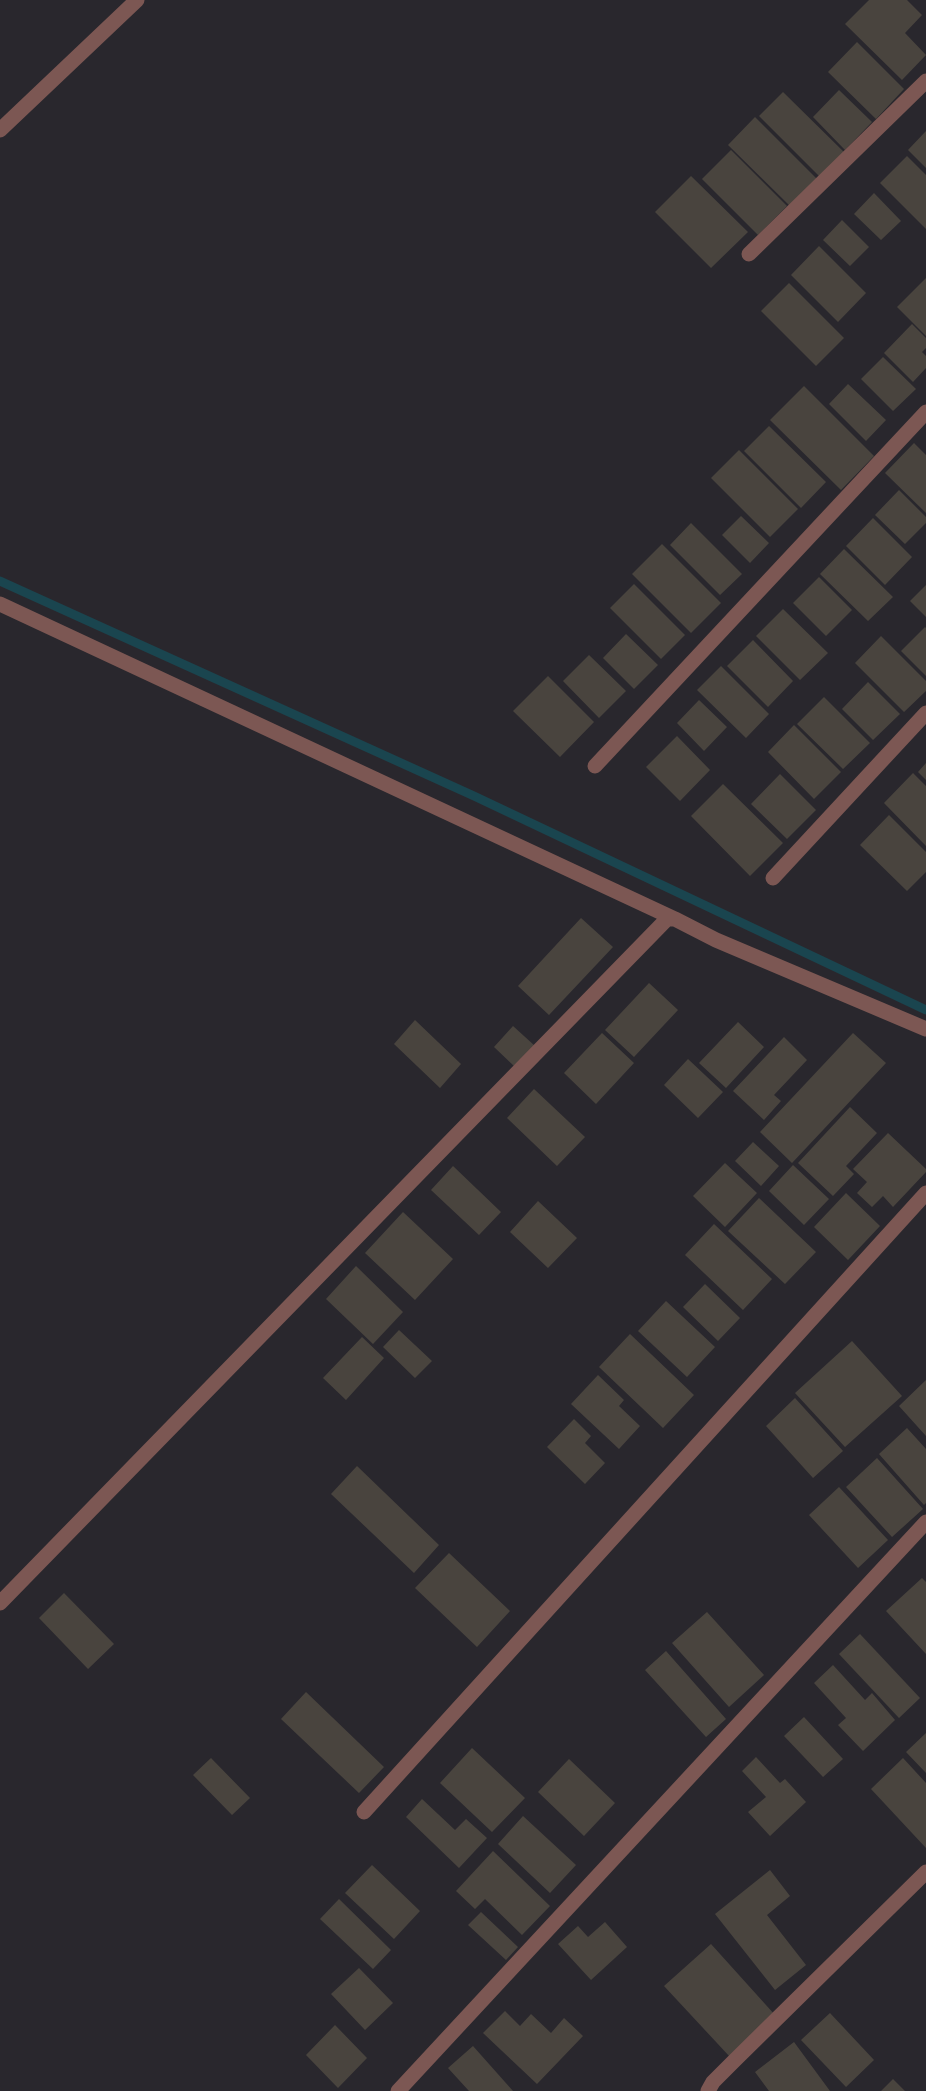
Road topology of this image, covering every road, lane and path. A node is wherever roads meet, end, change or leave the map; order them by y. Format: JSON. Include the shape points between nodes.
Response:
{"nodes":[{"id":1,"x":137,"y":0,"type":"edge"},
{"id":2,"x":926,"y":81,"type":"edge"},
{"id":3,"x":0,"y":130,"type":"edge"},
{"id":4,"x":749,"y":254,"type":"dead end"},
{"id":5,"x":926,"y":412,"type":"edge"},
{"id":6,"x":0,"y":604,"type":"edge"},
{"id":7,"x":926,"y":713,"type":"edge"},
{"id":8,"x":595,"y":766,"type":"dead end"},
{"id":9,"x":773,"y":878,"type":"dead end"},
{"id":10,"x":675,"y":919,"type":"junction"},
{"id":11,"x":926,"y":1029,"type":"edge"},
{"id":12,"x":926,"y":1193,"type":"edge"},
{"id":13,"x":926,"y":1521,"type":"edge"},
{"id":14,"x":0,"y":1603,"type":"edge"},
{"id":15,"x":364,"y":1812,"type":"dead end"},
{"id":16,"x":926,"y":1872,"type":"edge"},
{"id":17,"x":398,"y":2091,"type":"edge"},
{"id":18,"x":708,"y":2091,"type":"edge"}],
"edges":[{"from":1,"to":3,"type":"street"},
{"from":2,"to":4,"type":"street"},
{"from":5,"to":8,"type":"street"},
{"from":6,"to":10,"type":"street"},
{"from":7,"to":9,"type":"street"},
{"from":10,"to":11,"type":"street"},
{"from":10,"to":14,"type":"street","via":[[662,922]]},
{"from":12,"to":15,"type":"street"},
{"from":13,"to":17,"type":"street"},
{"from":16,"to":18,"type":"street"}]}
